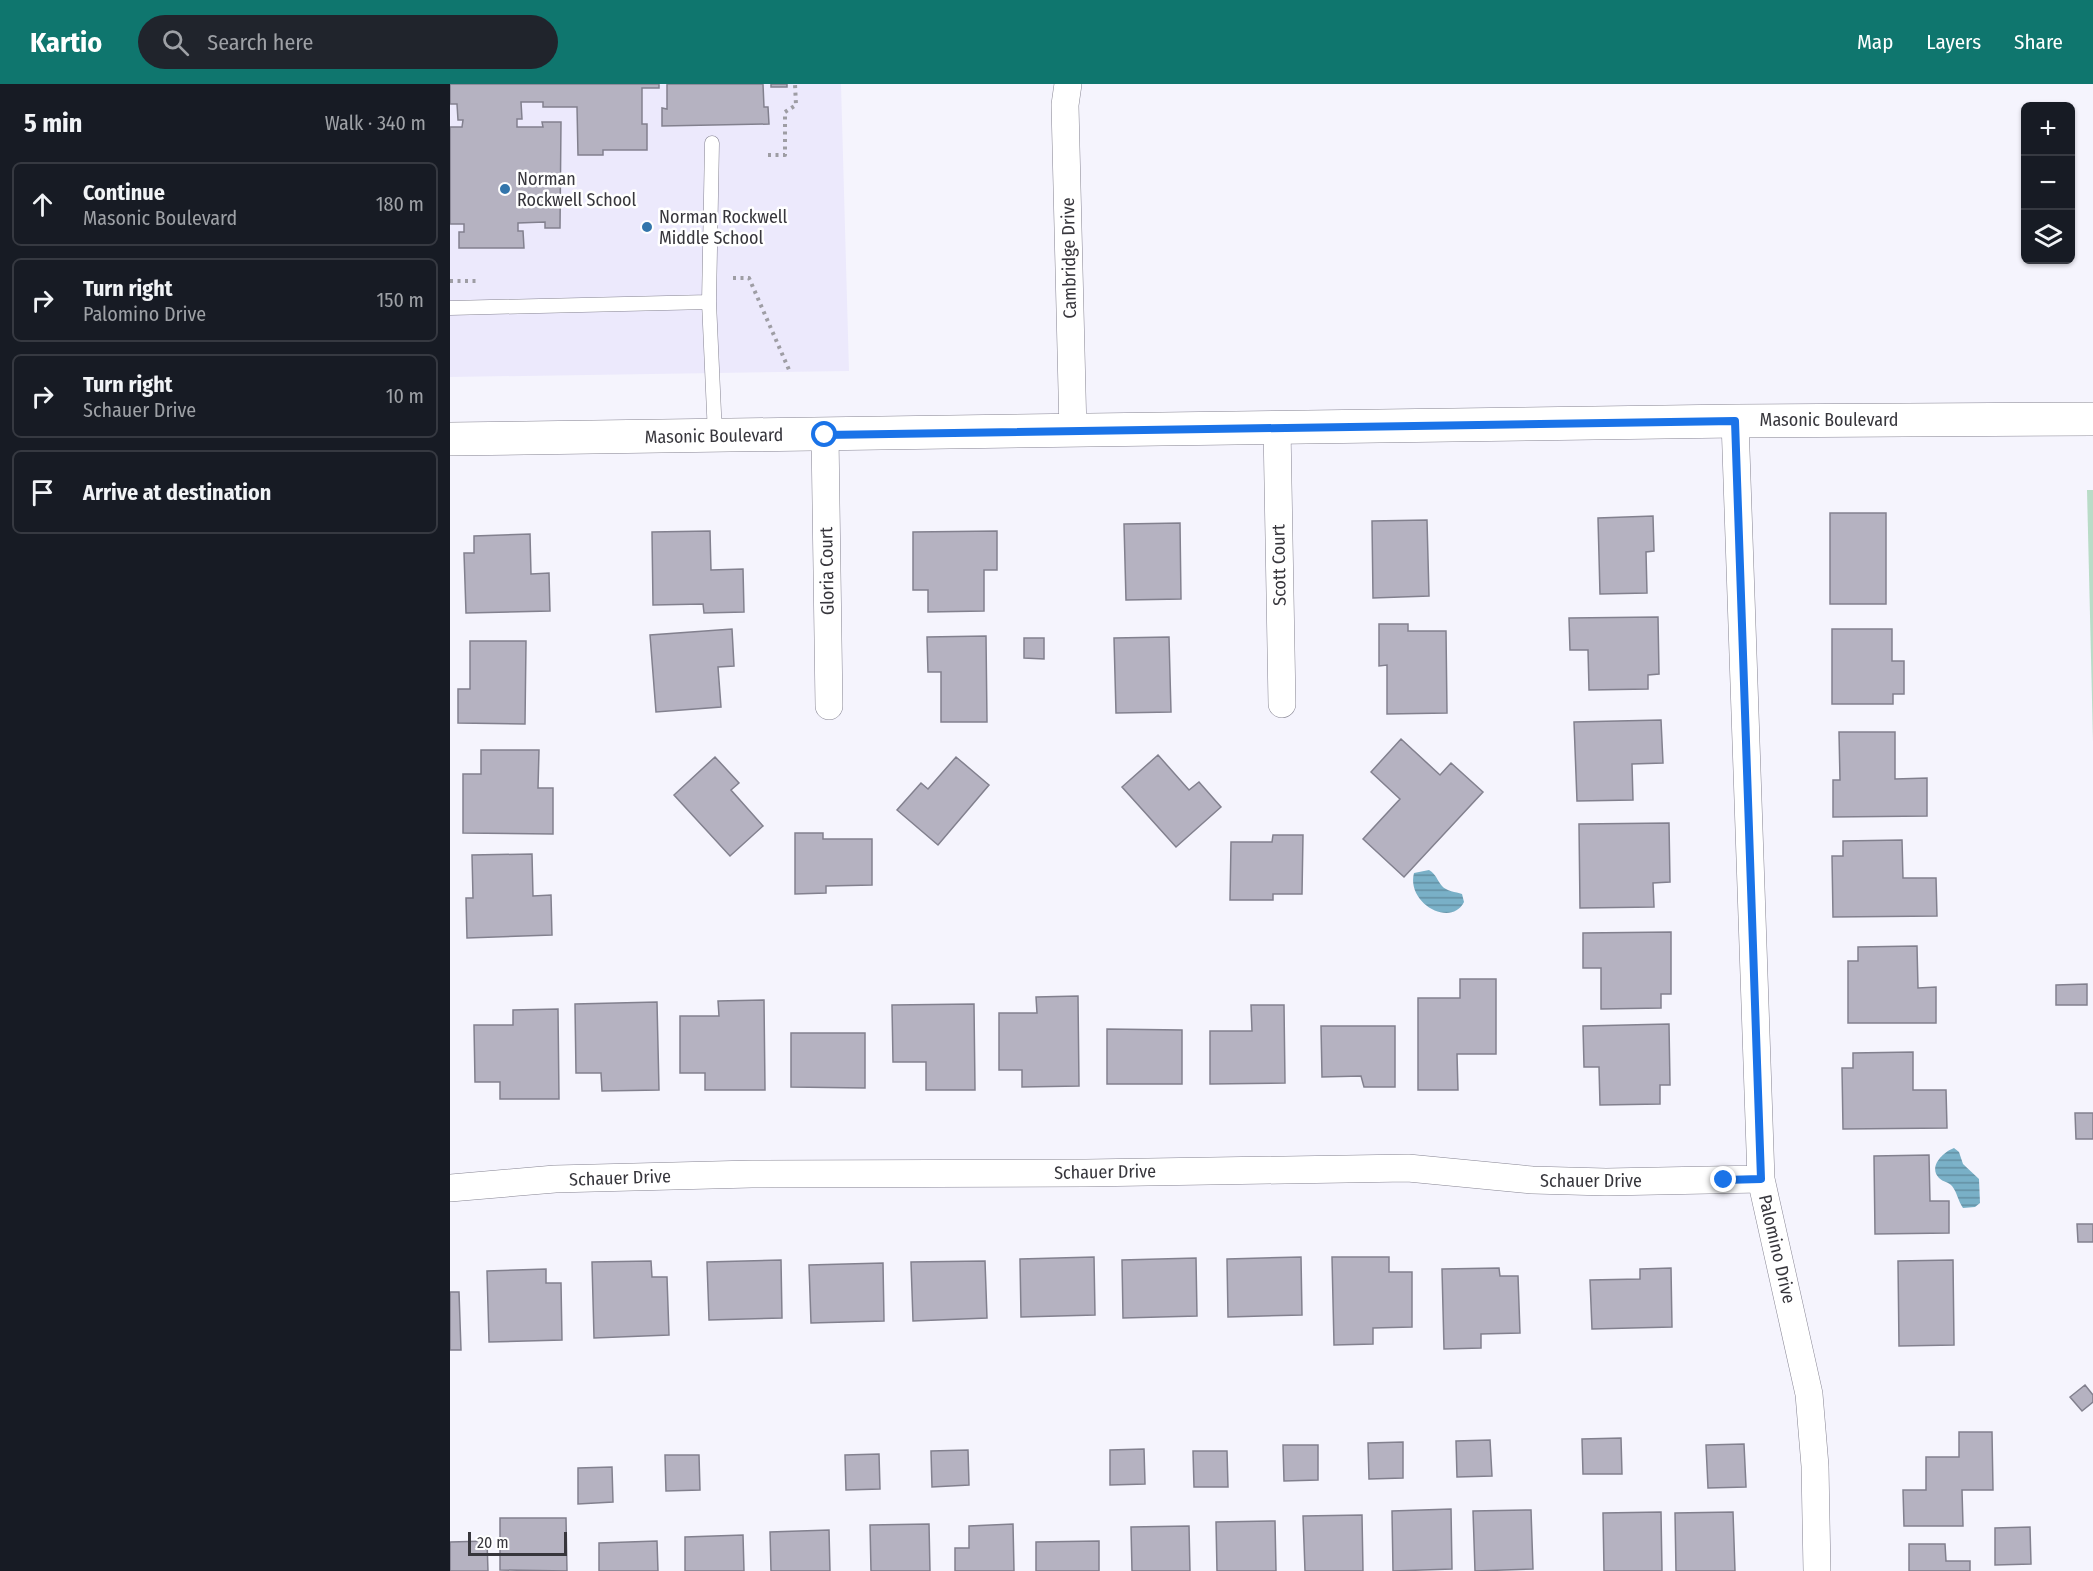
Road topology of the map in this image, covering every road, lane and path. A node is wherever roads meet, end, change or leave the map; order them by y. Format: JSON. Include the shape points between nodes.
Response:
{"nodes":[{"id":1,"x":795,"y":84,"type":"edge"},
{"id":2,"x":1068,"y":84,"type":"edge"},
{"id":3,"x":712,"y":143,"type":"dead end"},
{"id":4,"x":768,"y":155,"type":"dead end"},
{"id":5,"x":709,"y":303,"type":"junction"},
{"id":6,"x":450,"y":308,"type":"edge"},
{"id":7,"x":2093,"y":419,"type":"edge"},
{"id":8,"x":1735,"y":421,"type":"junction"},
{"id":9,"x":1277,"y":427,"type":"junction"},
{"id":10,"x":1073,"y":432,"type":"junction"},
{"id":11,"x":715,"y":435,"type":"junction"},
{"id":12,"x":825,"y":435,"type":"junction"},
{"id":13,"x":450,"y":439,"type":"edge"},
{"id":14,"x":1281,"y":704,"type":"dead end"},
{"id":15,"x":829,"y":706,"type":"dead end"},
{"id":16,"x":1761,"y":1179,"type":"junction"},
{"id":17,"x":450,"y":1188,"type":"edge"},
{"id":18,"x":1817,"y":1571,"type":"edge"}],
"edges":[{"from":1,"to":4,"type":"path","via":[[796,105],[785,112],[785,155]]},
{"from":2,"to":10,"type":"street","name":"Cambridge Drive","via":[[1065,105]]},
{"from":3,"to":5,"type":"lane"},
{"from":5,"to":6,"type":"lane"},
{"from":5,"to":11,"type":"lane"},
{"from":7,"to":8,"type":"street","name":"Masonic Boulevard"},
{"from":8,"to":9,"type":"street","name":"Masonic Boulevard"},
{"from":8,"to":16,"type":"street","name":"Palomino Drive"},
{"from":9,"to":10,"type":"street","name":"Masonic Boulevard"},
{"from":9,"to":14,"type":"street","name":"Scott Court"},
{"from":10,"to":12,"type":"street","name":"Masonic Boulevard"},
{"from":11,"to":12,"type":"street","name":"Masonic Boulevard"},
{"from":11,"to":13,"type":"street","name":"Masonic Boulevard"},
{"from":12,"to":15,"type":"street","name":"Gloria Court"},
{"from":16,"to":17,"type":"street","name":"Schauer Drive","via":[[1532,1180],[1408,1168],[752,1174],[555,1179]]},
{"from":16,"to":18,"type":"street","name":"Palomino Drive","via":[[1809,1394]]}]}
